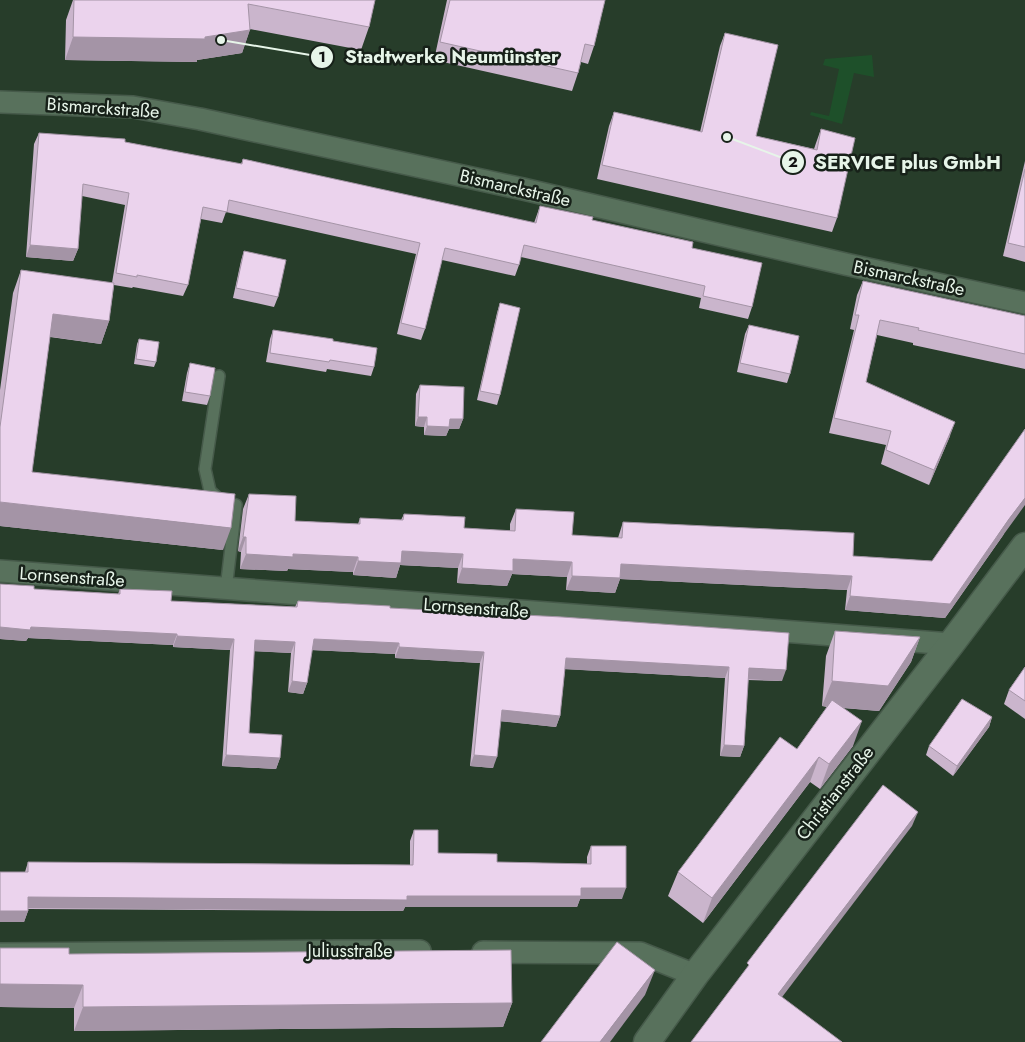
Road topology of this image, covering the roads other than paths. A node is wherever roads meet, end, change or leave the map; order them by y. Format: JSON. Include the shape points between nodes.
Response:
{"nodes":[{"id":1,"x":0,"y":102,"type":"edge"},
{"id":2,"x":1025,"y":303,"type":"edge"},
{"id":3,"x":219,"y":376,"type":"dead end"},
{"id":4,"x":1025,"y":546,"type":"edge"},
{"id":5,"x":0,"y":571,"type":"edge"},
{"id":6,"x":226,"y":588,"type":"junction"},
{"id":7,"x":951,"y":644,"type":"junction"},
{"id":8,"x":435,"y":951,"type":"edge"},
{"id":9,"x":464,"y":952,"type":"edge"},
{"id":10,"x":0,"y":954,"type":"edge"},
{"id":11,"x":695,"y":975,"type":"junction"},
{"id":12,"x":647,"y":1042,"type":"edge"}],
"edges":[{"from":1,"to":2,"type":"street","name":"Bismarckstraße","via":[[133,107],[200,119]]},
{"from":3,"to":6,"type":"lane","via":[[205,469],[210,491],[219,499],[236,505]]},
{"from":4,"to":7,"type":"street","name":"Christianstraße"},
{"from":5,"to":6,"type":"street","name":"Lornsenstraße"},
{"from":6,"to":7,"type":"street","name":"Lornsenstraße"},
{"from":7,"to":11,"type":"street","name":"Christianstraße"},
{"from":8,"to":10,"type":"street","name":"Juliusstraße"},
{"from":9,"to":11,"type":"street","via":[[640,953]]},
{"from":11,"to":12,"type":"street","name":"Christianstraße"}]}
